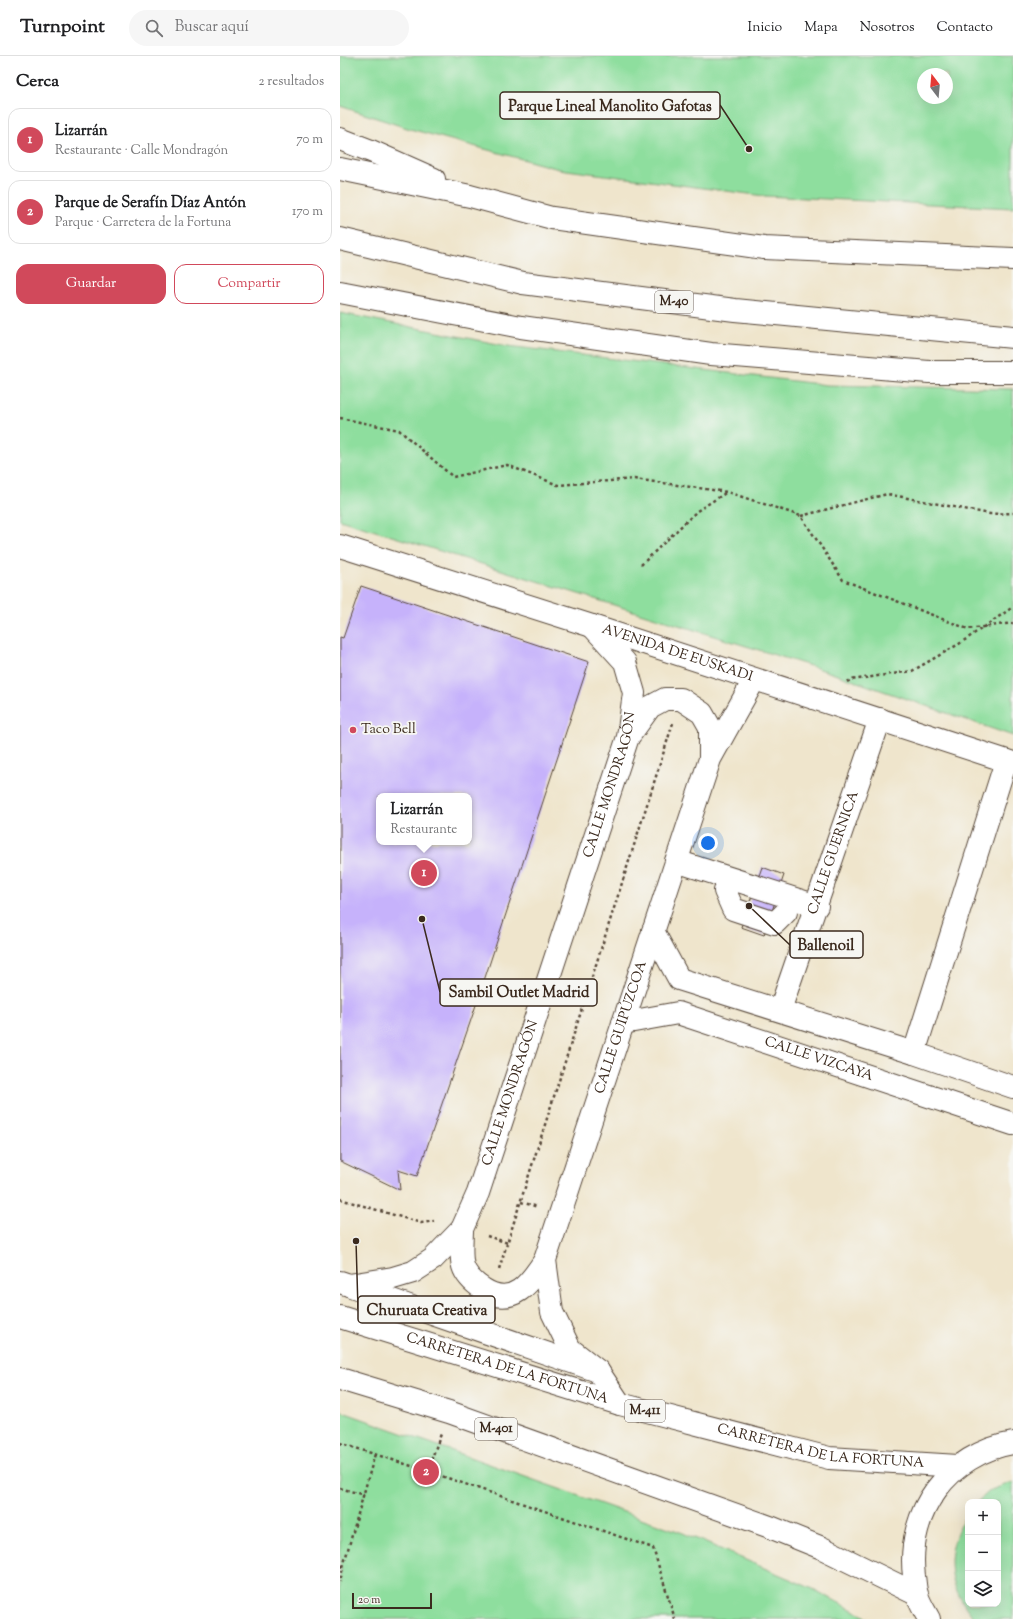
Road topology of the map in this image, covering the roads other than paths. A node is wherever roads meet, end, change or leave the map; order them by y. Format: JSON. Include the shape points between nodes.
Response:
{"nodes":[{"id":1,"x":340,"y":139,"type":"edge"},
{"id":2,"x":340,"y":169,"type":"edge"},
{"id":3,"x":470,"y":196,"type":"junction"},
{"id":4,"x":340,"y":239,"type":"edge"},
{"id":5,"x":1013,"y":260,"type":"edge"},
{"id":6,"x":340,"y":292,"type":"edge"},
{"id":7,"x":1013,"y":337,"type":"edge"},
{"id":8,"x":1013,"y":372,"type":"edge"},
{"id":9,"x":340,"y":546,"type":"edge"},
{"id":10,"x":592,"y":626,"type":"junction"},
{"id":11,"x":754,"y":680,"type":"junction"},
{"id":12,"x":880,"y":720,"type":"junction"},
{"id":13,"x":628,"y":737,"type":"junction"},
{"id":14,"x":710,"y":760,"type":"junction"},
{"id":15,"x":1009,"y":762,"type":"edge"},
{"id":16,"x":676,"y":861,"type":"junction"},
{"id":17,"x":720,"y":882,"type":"junction"},
{"id":18,"x":801,"y":906,"type":"junction"},
{"id":19,"x":653,"y":932,"type":"junction"},
{"id":20,"x":780,"y":1010,"type":"junction"},
{"id":21,"x":623,"y":1023,"type":"junction"},
{"id":22,"x":914,"y":1054,"type":"junction"},
{"id":23,"x":1013,"y":1087,"type":"edge"},
{"id":24,"x":1013,"y":1124,"type":"edge"},
{"id":25,"x":462,"y":1229,"type":"junction"},
{"id":26,"x":546,"y":1260,"type":"junction"},
{"id":27,"x":343,"y":1278,"type":"edge"},
{"id":28,"x":340,"y":1317,"type":"edge"},
{"id":29,"x":598,"y":1371,"type":"junction"},
{"id":30,"x":340,"y":1379,"type":"edge"},
{"id":31,"x":620,"y":1404,"type":"junction"},
{"id":32,"x":1013,"y":1443,"type":"edge"},
{"id":33,"x":958,"y":1466,"type":"junction"},
{"id":34,"x":916,"y":1594,"type":"junction"},
{"id":35,"x":928,"y":1619,"type":"edge"}],
"edges":[{"from":1,"to":3,"type":"main road"},
{"from":2,"to":3,"type":"main road"},
{"from":3,"to":5,"type":"main road","via":[[552,218],[764,248]]},
{"from":4,"to":7,"type":"main road","number":"M-40","via":[[523,283],[735,310]]},
{"from":6,"to":8,"type":"main road","via":[[521,327],[711,354],[929,372]]},
{"from":9,"to":10,"type":"main road","name":"AVENIDA DE EUSKADI"},
{"from":10,"to":11,"type":"main road","name":"AVENIDA DE EUSKADI"},
{"from":10,"to":13,"type":"main road","name":"CALLE MONDRAGÓN","via":[[625,662],[634,693]]},
{"from":11,"to":12,"type":"main road","name":"AVENIDA DE EUSKADI"},
{"from":11,"to":14,"type":"main road","name":"CALLE GUIPÚZCOA"},
{"from":12,"to":15,"type":"main road","name":"AVENIDA DE EUSKADI"},
{"from":12,"to":18,"type":"main road","name":"CALLE GUERNICA"},
{"from":13,"to":14,"type":"main road","via":[[650,707],[665,699],[681,698],[702,713],[710,727]]},
{"from":13,"to":25,"type":"main road","name":"CALLE MONDRAGÓN","via":[[480,1185]]},
{"from":14,"to":16,"type":"main road","name":"CALLE GUIPÚZCOA"},
{"from":15,"to":22,"type":"main road"},
{"from":16,"to":17,"type":"main road"},
{"from":16,"to":19,"type":"main road","name":"CALLE GUIPÚZCOA"},
{"from":17,"to":18,"type":"main road"},
{"from":17,"to":18,"type":"main road","via":[[733,910],[774,923]]},
{"from":18,"to":20,"type":"main road","name":"CALLE GUERNICA"},
{"from":19,"to":20,"type":"main road","via":[[679,979]]},
{"from":19,"to":21,"type":"main road","name":"CALLE GUIPÚZCOA"},
{"from":20,"to":22,"type":"main road"},
{"from":21,"to":24,"type":"main road","name":"CALLE VIZCAYA","via":[[678,1013]]},
{"from":21,"to":26,"type":"main road","name":"CALLE GUIPÚZCOA"},
{"from":22,"to":23,"type":"main road"},
{"from":25,"to":26,"type":"main road","via":[[463,1266],[472,1282],[491,1294],[509,1296],[529,1285]]},
{"from":25,"to":27,"type":"main road","name":"CALLE MONDRAGÓN","via":[[434,1259],[413,1272],[393,1278]]},
{"from":26,"to":29,"type":"main road","name":"CALLE GUIPÚZCOA","via":[[552,1312],[570,1349]]},
{"from":27,"to":29,"type":"main road"},
{"from":28,"to":31,"type":"main road","name":"CARRETERA DE LA FORTUNA","number":"M-411"},
{"from":29,"to":31,"type":"main road","name":"CALLE GUIPÚZCOA"},
{"from":30,"to":34,"type":"main road","number":"M-401","via":[[449,1412],[750,1520],[822,1548]]},
{"from":31,"to":33,"type":"main road","name":"CARRETERA DE LA FORTUNA","number":"M-411","via":[[829,1458]]},
{"from":32,"to":33,"type":"main road","via":[[993,1447]]},
{"from":33,"to":34,"type":"main road","via":[[934,1492],[918,1524],[912,1558]]},
{"from":34,"to":35,"type":"main road"}]}
